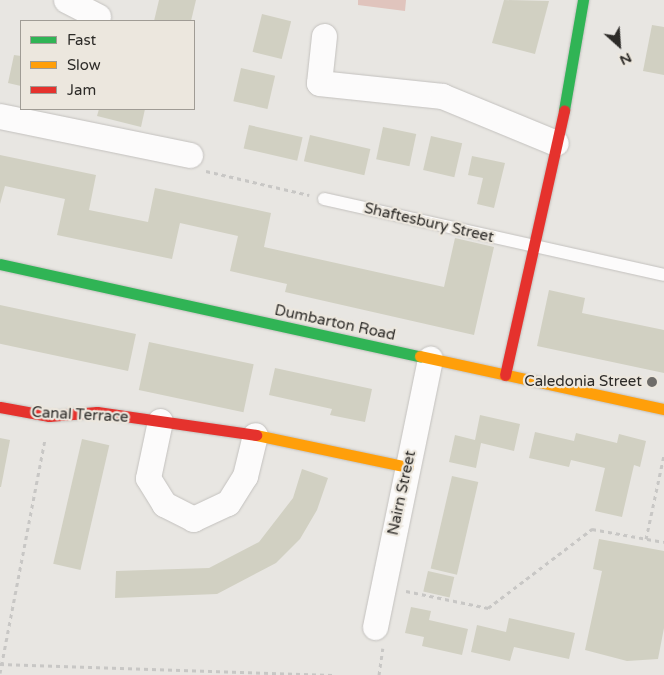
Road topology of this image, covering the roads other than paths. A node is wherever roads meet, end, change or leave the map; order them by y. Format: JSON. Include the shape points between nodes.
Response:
{"nodes":[{"id":1,"x":66,"y":0,"type":"edge"},
{"id":2,"x":583,"y":0,"type":"edge"},
{"id":3,"x":98,"y":16,"type":"dead end"},
{"id":4,"x":324,"y":36,"type":"dead end"},
{"id":5,"x":0,"y":116,"type":"edge"},
{"id":6,"x":556,"y":143,"type":"junction"},
{"id":7,"x":190,"y":155,"type":"road end"},
{"id":8,"x":324,"y":199,"type":"road end"},
{"id":9,"x":533,"y":247,"type":"junction"},
{"id":10,"x":0,"y":264,"type":"edge"},
{"id":11,"x":664,"y":275,"type":"edge"},
{"id":12,"x":430,"y":359,"type":"junction"},
{"id":13,"x":505,"y":376,"type":"junction"},
{"id":14,"x":0,"y":407,"type":"edge"},
{"id":15,"x":664,"y":409,"type":"edge"},
{"id":16,"x":160,"y":421,"type":"junction"},
{"id":17,"x":255,"y":436,"type":"junction"},
{"id":18,"x":408,"y":468,"type":"junction"},
{"id":19,"x":375,"y":627,"type":"dead end"}],
"edges":[{"from":1,"to":3,"type":"street"},
{"from":2,"to":6,"type":"street"},
{"from":4,"to":6,"type":"street","via":[[319,83],[442,96]]},
{"from":5,"to":7,"type":"street"},
{"from":6,"to":9,"type":"street"},
{"from":8,"to":9,"type":"lane","name":"Shaftesbury Street"},
{"from":9,"to":11,"type":"lane","name":"Shaftesbury Street"},
{"from":9,"to":13,"type":"street"},
{"from":10,"to":12,"type":"street","name":"Dumbarton Road"},
{"from":12,"to":13,"type":"street","name":"Dumbarton Road"},
{"from":12,"to":18,"type":"street","name":"Nairn Street"},
{"from":13,"to":15,"type":"street","name":"Dumbarton Road"},
{"from":14,"to":16,"type":"street","name":"Canal Terrace","via":[[49,416],[97,412]]},
{"from":16,"to":17,"type":"street","name":"Canal Terrace"},
{"from":16,"to":17,"type":"street","via":[[148,478],[164,504],[193,519],[228,502],[245,476]]},
{"from":17,"to":18,"type":"street","name":"Canal Terrace"},
{"from":18,"to":19,"type":"street","name":"Nairn Street"}]}
